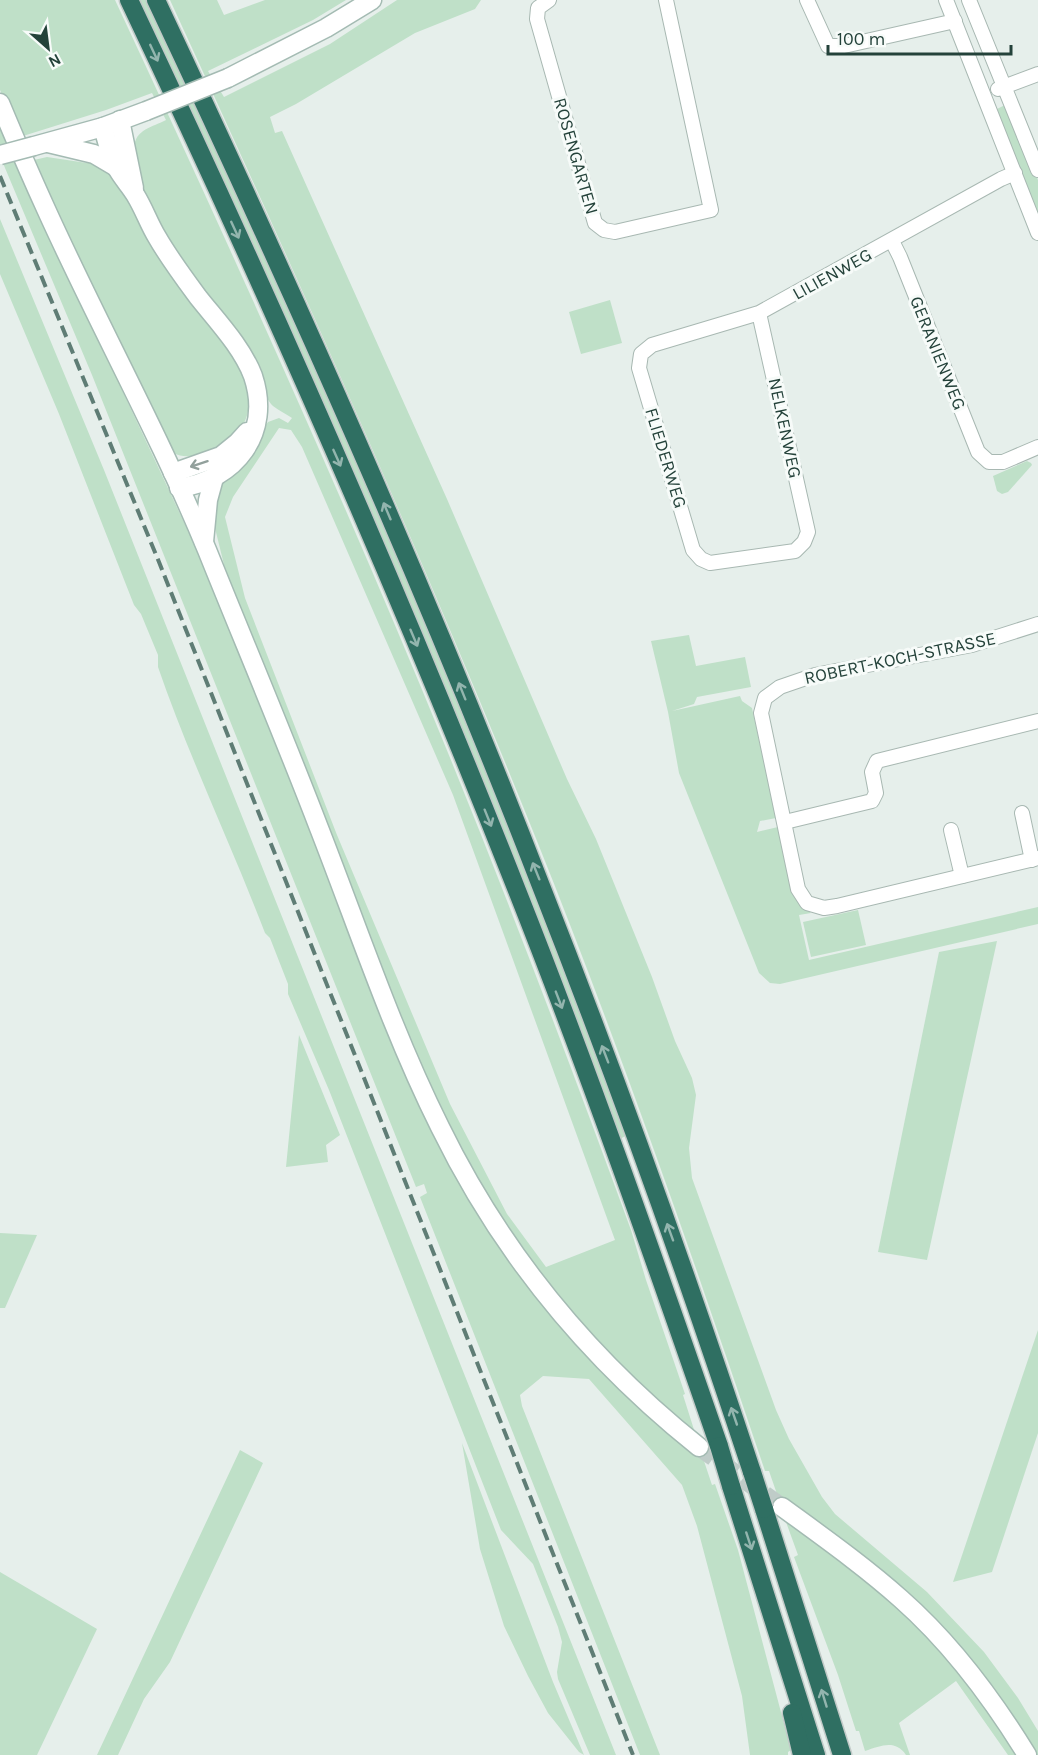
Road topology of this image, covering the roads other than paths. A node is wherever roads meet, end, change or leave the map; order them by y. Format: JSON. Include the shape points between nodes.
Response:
{"nodes":[{"id":1,"x":129,"y":0,"type":"edge"},
{"id":2,"x":156,"y":0,"type":"edge"},
{"id":3,"x":372,"y":0,"type":"edge"},
{"id":4,"x":666,"y":0,"type":"edge"},
{"id":5,"x":807,"y":0,"type":"edge"},
{"id":6,"x":946,"y":0,"type":"edge"},
{"id":7,"x":969,"y":0,"type":"edge"},
{"id":8,"x":543,"y":4,"type":"edge"},
{"id":9,"x":955,"y":21,"type":"junction"},
{"id":10,"x":1038,"y":74,"type":"edge"},
{"id":11,"x":1004,"y":86,"type":"junction"},
{"id":12,"x":985,"y":95,"type":"junction"},
{"id":13,"x":0,"y":104,"type":"edge"},
{"id":14,"x":112,"y":123,"type":"junction"},
{"id":15,"x":40,"y":144,"type":"junction"},
{"id":16,"x":0,"y":155,"type":"edge"},
{"id":17,"x":117,"y":167,"type":"junction"},
{"id":18,"x":1038,"y":170,"type":"edge"},
{"id":19,"x":1015,"y":173,"type":"junction"},
{"id":20,"x":136,"y":196,"type":"junction"},
{"id":21,"x":1038,"y":232,"type":"edge"},
{"id":22,"x":892,"y":241,"type":"junction"},
{"id":23,"x":759,"y":313,"type":"junction"},
{"id":24,"x":641,"y":354,"type":"joint"},
{"id":25,"x":255,"y":424,"type":"junction"},
{"id":26,"x":1038,"y":447,"type":"edge"},
{"id":27,"x":214,"y":478,"type":"junction"},
{"id":28,"x":176,"y":481,"type":"junction"},
{"id":29,"x":204,"y":544,"type":"junction"},
{"id":30,"x":701,"y":559,"type":"joint"},
{"id":31,"x":1038,"y":624,"type":"edge"},
{"id":32,"x":1038,"y":722,"type":"edge"},
{"id":33,"x":1022,"y":813,"type":"dead end"},
{"id":34,"x":785,"y":822,"type":"junction"},
{"id":35,"x":951,"y":830,"type":"dead end"},
{"id":36,"x":1035,"y":859,"type":"edge"},
{"id":37,"x":962,"y":876,"type":"junction"},
{"id":38,"x":699,"y":1446,"type":"tunnel mouth"},
{"id":39,"x":773,"y":1508,"type":"junction"},
{"id":40,"x":778,"y":1632,"type":"junction"},
{"id":41,"x":802,"y":1755,"type":"edge"},
{"id":42,"x":816,"y":1755,"type":"edge"},
{"id":43,"x":842,"y":1755,"type":"edge"},
{"id":44,"x":1027,"y":1755,"type":"edge"}],
"edges":[{"from":1,"to":40,"type":"highway","one_way":true,"bridge":true,"via":[[275,316],[459,746],[576,1044],[673,1313]]},
{"from":39,"to":2,"type":"highway","one_way":true,"bridge":true,"via":[[752,1472],[641,1149],[483,740],[337,396]]},
{"from":3,"to":14,"type":"main road","bridge":true,"via":[[228,78]]},
{"from":4,"to":8,"type":"street","name":"ROSENGARTEN","via":[[711,210],[615,232],[595,223],[537,19]]},
{"from":5,"to":9,"type":"street","via":[[828,46],[844,46]]},
{"from":6,"to":9,"type":"street"},
{"from":7,"to":11,"type":"street"},
{"from":9,"to":12,"type":"street"},
{"from":10,"to":11,"type":"street"},
{"from":11,"to":12,"type":"street"},
{"from":11,"to":18,"type":"street"},
{"from":12,"to":19,"type":"street"},
{"from":13,"to":28,"type":"main road","via":[[46,210]]},
{"from":14,"to":15,"type":"main road"},
{"from":14,"to":17,"type":"main road","via":[[108,145]]},
{"from":14,"to":20,"type":"main road"},
{"from":15,"to":16,"type":"main road","bridge":true},
{"from":15,"to":17,"type":"main road","via":[[94,154]]},
{"from":17,"to":20,"type":"main road"},
{"from":19,"to":21,"type":"street"},
{"from":19,"to":22,"type":"street","name":"LILIENWEG"},
{"from":20,"to":25,"type":"main road","via":[[165,251],[252,373],[257,396]]},
{"from":22,"to":23,"type":"street","name":"LILIENWEG"},
{"from":22,"to":26,"type":"street","name":"GERANIENWEG","via":[[978,452],[989,462],[1004,462]]},
{"from":23,"to":24,"type":"street","name":"LILIENWEG","via":[[652,345]]},
{"from":23,"to":30,"type":"street","name":"NELKENWEG","via":[[808,532],[795,551],[710,563]]},
{"from":24,"to":30,"type":"street","name":"FLIEDERWEG","via":[[639,368],[693,550]]},
{"from":25,"to":27,"type":"main road","via":[[247,449],[230,468]]},
{"from":25,"to":28,"type":"main road","one_way":true,"via":[[221,456]]},
{"from":27,"to":28,"type":"main road","via":[[195,486]]},
{"from":27,"to":29,"type":"main road"},
{"from":28,"to":29,"type":"main road"},
{"from":29,"to":38,"type":"main road","via":[[412,1067],[452,1151],[509,1246],[548,1299],[614,1371]]},
{"from":31,"to":34,"type":"street","name":"ROBERT-KOCH-STRASSE","via":[[972,645],[815,675],[780,687],[765,698],[763,728]]},
{"from":32,"to":34,"type":"street","via":[[877,761],[872,772],[876,793],[872,801]]},
{"from":33,"to":36,"type":"street"},
{"from":34,"to":37,"type":"street","via":[[801,896],[814,906],[837,906]]},
{"from":35,"to":37,"type":"street"},
{"from":36,"to":37,"type":"street"},
{"from":43,"to":39,"type":"highway","one_way":true},
{"from":39,"to":44,"type":"main road","via":[[859,1563],[922,1619],[971,1673]]},
{"from":40,"to":41,"type":"highway"},
{"from":40,"to":42,"type":"highway"}]}
